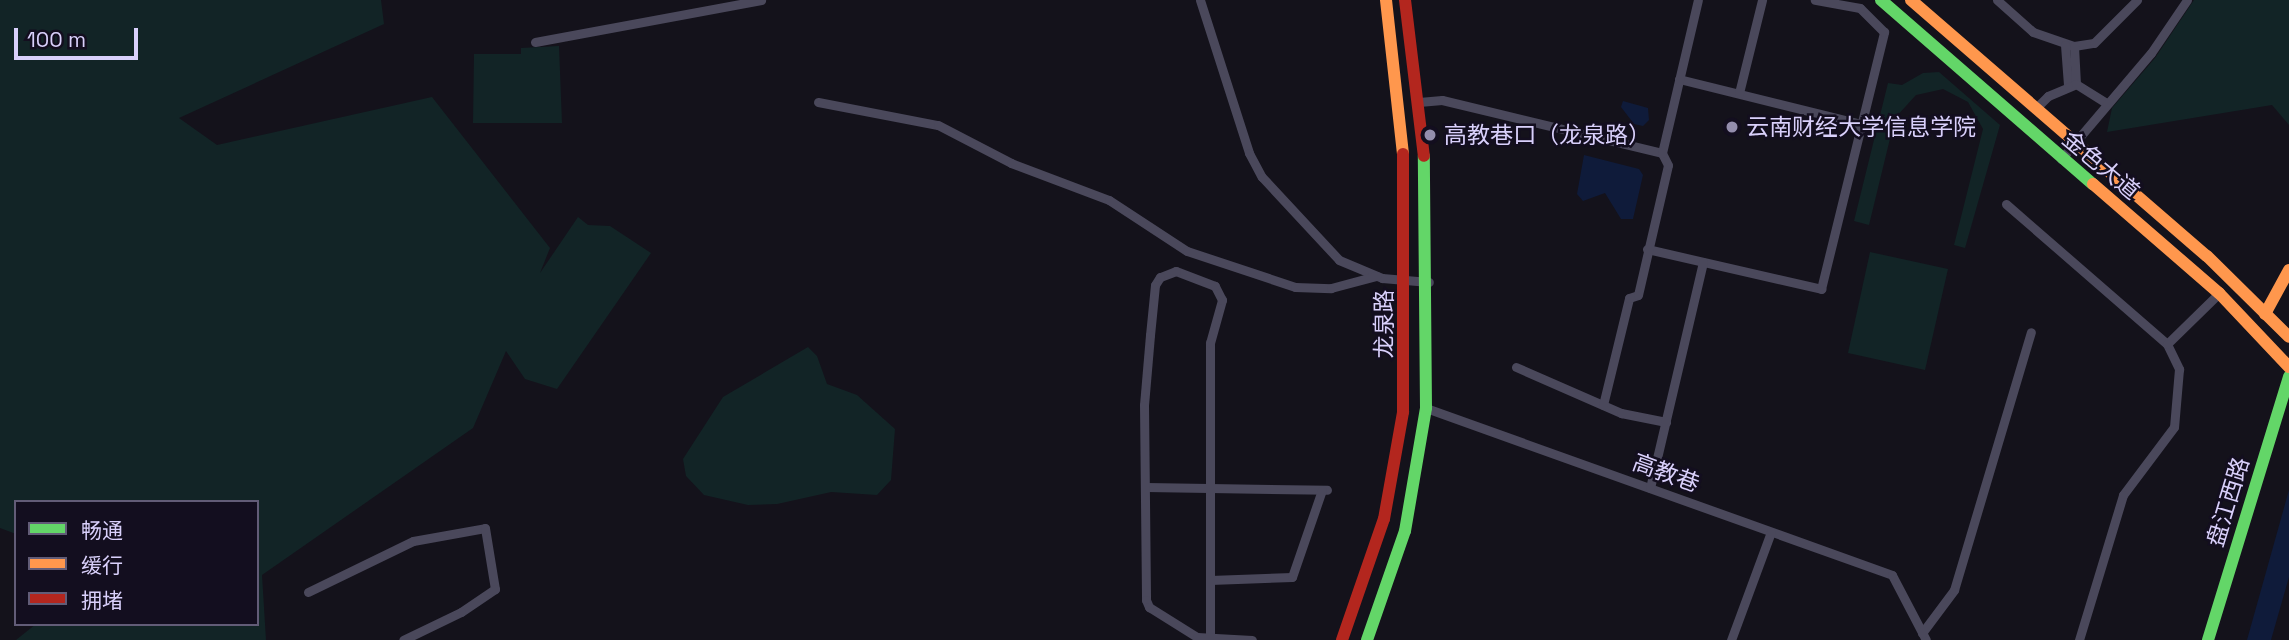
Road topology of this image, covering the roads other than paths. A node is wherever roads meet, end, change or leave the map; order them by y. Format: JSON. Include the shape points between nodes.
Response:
{"nodes":[{"id":1,"x":761,"y":0,"type":"edge"},
{"id":2,"x":1200,"y":0,"type":"edge"},
{"id":3,"x":1386,"y":0,"type":"edge"},
{"id":4,"x":1405,"y":0,"type":"edge"},
{"id":5,"x":1698,"y":0,"type":"edge"},
{"id":6,"x":1762,"y":0,"type":"edge"},
{"id":7,"x":1815,"y":0,"type":"edge"},
{"id":8,"x":1881,"y":0,"type":"edge"},
{"id":9,"x":1911,"y":0,"type":"edge"},
{"id":10,"x":1997,"y":0,"type":"edge"},
{"id":11,"x":2137,"y":0,"type":"edge"},
{"id":12,"x":2187,"y":0,"type":"edge"},
{"id":13,"x":535,"y":42,"type":"dead end"},
{"id":14,"x":2070,"y":45,"type":"junction"},
{"id":15,"x":1679,"y":79,"type":"junction"},
{"id":16,"x":2072,"y":84,"type":"junction"},
{"id":17,"x":1739,"y":93,"type":"junction"},
{"id":18,"x":818,"y":102,"type":"dead end"},
{"id":19,"x":1419,"y":102,"type":"junction"},
{"id":20,"x":2107,"y":103,"type":"junction"},
{"id":21,"x":2036,"y":108,"type":"junction"},
{"id":22,"x":1861,"y":124,"type":"junction"},
{"id":23,"x":2074,"y":144,"type":"junction"},
{"id":24,"x":1662,"y":153,"type":"junction"},
{"id":25,"x":2061,"y":159,"type":"junction"},
{"id":26,"x":2006,"y":204,"type":"dead end"},
{"id":27,"x":1647,"y":249,"type":"junction"},
{"id":28,"x":1703,"y":262,"type":"junction"},
{"id":29,"x":2289,"y":270,"type":"edge"},
{"id":30,"x":1376,"y":276,"type":"junction"},
{"id":31,"x":1406,"y":279,"type":"junction"},
{"id":32,"x":1429,"y":282,"type":"junction"},
{"id":33,"x":2220,"y":293,"type":"junction"},
{"id":34,"x":2265,"y":314,"type":"junction"},
{"id":35,"x":2031,"y":332,"type":"dead end"},
{"id":36,"x":2289,"y":337,"type":"edge"},
{"id":37,"x":2167,"y":344,"type":"junction"},
{"id":38,"x":2289,"y":366,"type":"edge"},
{"id":39,"x":1516,"y":367,"type":"dead end"},
{"id":40,"x":2289,"y":376,"type":"edge"},
{"id":41,"x":1603,"y":405,"type":"junction"},
{"id":42,"x":1426,"y":408,"type":"junction"},
{"id":43,"x":1666,"y":422,"type":"junction"},
{"id":44,"x":1146,"y":487,"type":"junction"},
{"id":45,"x":1210,"y":488,"type":"junction"},
{"id":46,"x":1650,"y":488,"type":"junction"},
{"id":47,"x":1771,"y":532,"type":"junction"},
{"id":48,"x":1210,"y":580,"type":"junction"},
{"id":49,"x":308,"y":592,"type":"dead end"},
{"id":50,"x":1924,"y":637,"type":"edge"},
{"id":51,"x":1210,"y":638,"type":"junction"},
{"id":52,"x":403,"y":640,"type":"edge"},
{"id":53,"x":1252,"y":640,"type":"edge"},
{"id":54,"x":1342,"y":640,"type":"edge"},
{"id":55,"x":1367,"y":640,"type":"edge"},
{"id":56,"x":1731,"y":640,"type":"edge"},
{"id":57,"x":2080,"y":640,"type":"edge"},
{"id":58,"x":2208,"y":640,"type":"edge"}],
"edges":[{"from":1,"to":13,"type":"street"},
{"from":2,"to":30,"type":"street","via":[[1249,153],[1262,177],[1339,260]]},
{"from":3,"to":31,"type":"main road","name":"龙泉路","via":[[1406,179]]},
{"from":4,"to":19,"type":"main road","name":"龙泉路"},
{"from":5,"to":15,"type":"street"},
{"from":6,"to":17,"type":"street"},
{"from":7,"to":22,"type":"street","via":[[1860,8],[1884,32]]},
{"from":8,"to":25,"type":"main road","name":"金色大道"},
{"from":9,"to":21,"type":"main road","name":"金色大道"},
{"from":10,"to":14,"type":"street","via":[[2033,32]]},
{"from":11,"to":14,"type":"street","via":[[2118,24],[2094,43]]},
{"from":12,"to":20,"type":"street","via":[[2151,53]]},
{"from":14,"to":16,"type":"street"},
{"from":15,"to":17,"type":"street"},
{"from":15,"to":24,"type":"street"},
{"from":16,"to":20,"type":"street"},
{"from":16,"to":21,"type":"street"},
{"from":17,"to":22,"type":"street"},
{"from":18,"to":30,"type":"street","via":[[939,125],[1011,163],[1109,201],[1187,251],[1295,287],[1331,288]]},
{"from":19,"to":24,"type":"street","via":[[1442,100]]},
{"from":19,"to":32,"type":"main road","name":"龙泉路"},
{"from":20,"to":23,"type":"street"},
{"from":21,"to":23,"type":"main road","name":"金色大道"},
{"from":22,"to":28,"type":"street","via":[[1821,289]]},
{"from":23,"to":25,"type":"street"},
{"from":23,"to":34,"type":"main road","name":"金色大道","via":[[2207,256]]},
{"from":24,"to":27,"type":"street","via":[[1668,164]]},
{"from":25,"to":33,"type":"main road","name":"金色大道"},
{"from":26,"to":37,"type":"street"},
{"from":27,"to":28,"type":"street"},
{"from":27,"to":41,"type":"street","via":[[1638,295],[1629,298]]},
{"from":28,"to":43,"type":"street"},
{"from":29,"to":34,"type":"main road"},
{"from":30,"to":31,"type":"street"},
{"from":31,"to":32,"type":"street"},
{"from":31,"to":54,"type":"main road","name":"龙泉路","via":[[1405,371],[1396,466],[1370,569]]},
{"from":32,"to":42,"type":"main road","name":"龙泉路"},
{"from":33,"to":37,"type":"street","via":[[2171,335]]},
{"from":33,"to":38,"type":"main road","name":"金色大道"},
{"from":34,"to":36,"type":"main road","name":"金色大道"},
{"from":35,"to":50,"type":"street","via":[[1954,590]]},
{"from":37,"to":57,"type":"street","via":[[2179,369],[2174,428],[2123,495]]},
{"from":39,"to":41,"type":"street"},
{"from":40,"to":58,"type":"main road","name":"盘江西路"},
{"from":41,"to":43,"type":"street"},
{"from":42,"to":46,"type":"street","name":"高教巷"},
{"from":42,"to":55,"type":"main road","name":"龙泉路","via":[[1405,531]]},
{"from":43,"to":46,"type":"street"},
{"from":44,"to":45,"type":"street"},
{"from":44,"to":45,"type":"street","via":[[1144,405],[1155,285],[1160,277],[1176,271],[1215,286],[1222,300],[1210,343]]},
{"from":44,"to":51,"type":"street","via":[[1149,607],[1188,634]]},
{"from":45,"to":48,"type":"street"},
{"from":45,"to":48,"type":"street","via":[[1324,490],[1292,577]]},
{"from":46,"to":47,"type":"street","name":"高教巷"},
{"from":47,"to":50,"type":"street","name":"高教巷","via":[[1892,575]]},
{"from":47,"to":56,"type":"street"},
{"from":48,"to":51,"type":"street"},
{"from":49,"to":52,"type":"street","via":[[413,541],[485,528],[495,589],[461,612]]},
{"from":51,"to":53,"type":"street"}]}
